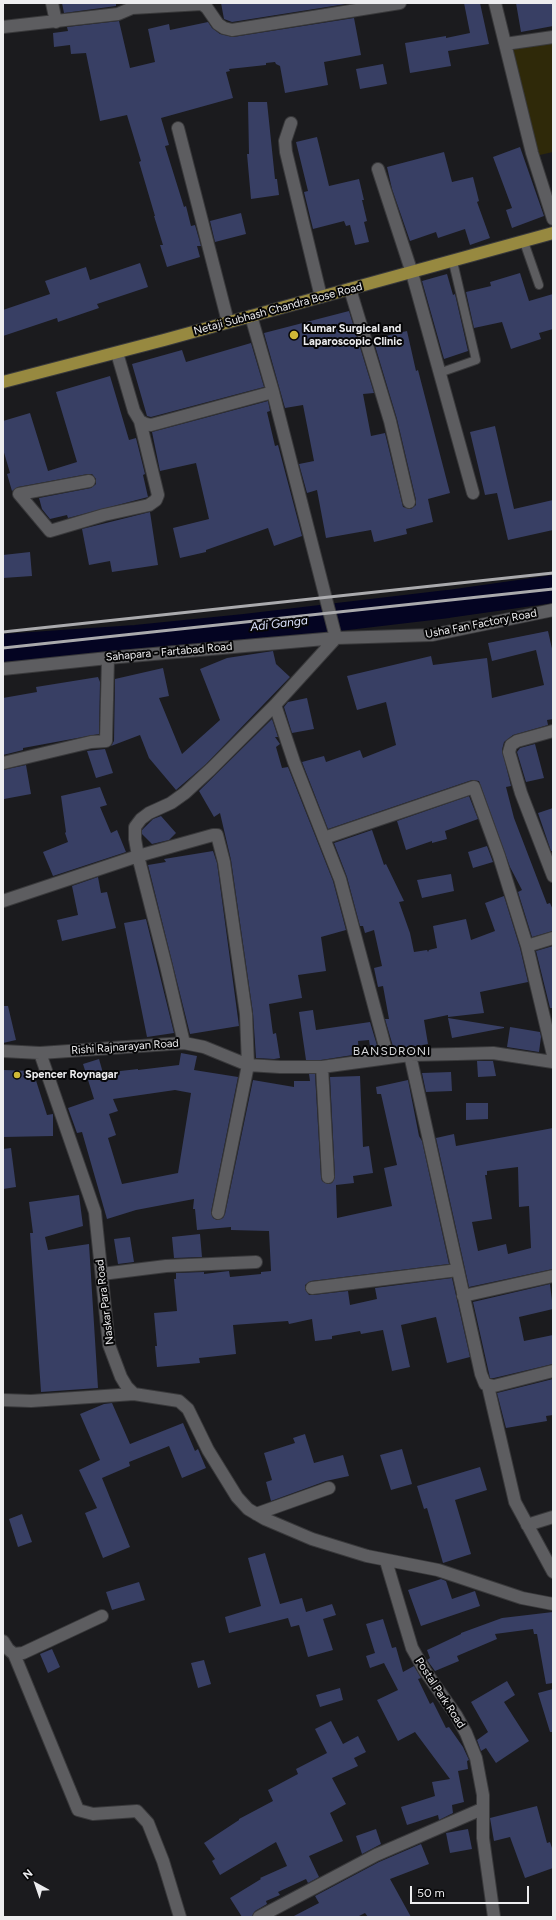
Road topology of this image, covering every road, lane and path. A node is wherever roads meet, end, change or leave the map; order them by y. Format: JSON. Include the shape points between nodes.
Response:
{"nodes":[{"id":1,"x":52,"y":3,"type":"edge"},
{"id":2,"x":400,"y":3,"type":"edge"},
{"id":3,"x":495,"y":3,"type":"edge"},
{"id":4,"x":132,"y":5,"type":"edge"},
{"id":5,"x":56,"y":22,"type":"junction"},
{"id":6,"x":3,"y":27,"type":"edge"},
{"id":7,"x":553,"y":37,"type":"edge"},
{"id":8,"x":504,"y":44,"type":"junction"},
{"id":9,"x":291,"y":123,"type":"dead end"},
{"id":10,"x":178,"y":128,"type":"dead end"},
{"id":11,"x":378,"y":169,"type":"dead end"},
{"id":12,"x":553,"y":219,"type":"edge"},
{"id":13,"x":553,"y":233,"type":"edge"},
{"id":14,"x":524,"y":242,"type":"junction"},
{"id":15,"x":453,"y":262,"type":"junction"},
{"id":16,"x":412,"y":273,"type":"junction"},
{"id":17,"x":539,"y":284,"type":"dead end"},
{"id":18,"x":350,"y":290,"type":"junction"},
{"id":19,"x":321,"y":297,"type":"junction"},
{"id":20,"x":250,"y":316,"type":"junction"},
{"id":21,"x":228,"y":322,"type":"junction"},
{"id":22,"x":117,"y":353,"type":"junction"},
{"id":23,"x":440,"y":372,"type":"junction"},
{"id":24,"x":3,"y":382,"type":"edge"},
{"id":25,"x":273,"y":392,"type":"junction"},
{"id":26,"x":140,"y":421,"type":"junction"},
{"id":27,"x":89,"y":481,"type":"dead end"},
{"id":28,"x":473,"y":492,"type":"dead end"},
{"id":29,"x":409,"y":502,"type":"dead end"},
{"id":30,"x":553,"y":610,"type":"edge"},
{"id":31,"x":336,"y":638,"type":"junction"},
{"id":32,"x":108,"y":658,"type":"junction"},
{"id":33,"x":3,"y":669,"type":"edge"},
{"id":34,"x":275,"y":705,"type":"junction"},
{"id":35,"x":553,"y":730,"type":"edge"},
{"id":36,"x":3,"y":763,"type":"edge"},
{"id":37,"x":324,"y":838,"type":"junction"},
{"id":38,"x":138,"y":856,"type":"junction"},
{"id":39,"x":553,"y":876,"type":"edge"},
{"id":40,"x":3,"y":901,"type":"edge"},
{"id":41,"x":553,"y":938,"type":"edge"},
{"id":42,"x":527,"y":946,"type":"junction"},
{"id":43,"x":184,"y":1043,"type":"junction"},
{"id":44,"x":3,"y":1051,"type":"edge"},
{"id":45,"x":40,"y":1053,"type":"junction"},
{"id":46,"x":410,"y":1055,"type":"junction"},
{"id":47,"x":553,"y":1055,"type":"edge"},
{"id":48,"x":388,"y":1058,"type":"junction"},
{"id":49,"x":553,"y":1062,"type":"edge"},
{"id":50,"x":248,"y":1065,"type":"junction"},
{"id":51,"x":322,"y":1067,"type":"junction"},
{"id":52,"x":328,"y":1177,"type":"dead end"},
{"id":53,"x":218,"y":1213,"type":"dead end"},
{"id":54,"x":256,"y":1262,"type":"dead end"},
{"id":55,"x":458,"y":1270,"type":"junction"},
{"id":56,"x":102,"y":1274,"type":"junction"},
{"id":57,"x":553,"y":1276,"type":"edge"},
{"id":58,"x":312,"y":1288,"type":"dead end"},
{"id":59,"x":463,"y":1296,"type":"junction"},
{"id":60,"x":553,"y":1372,"type":"edge"},
{"id":61,"x":488,"y":1386,"type":"junction"},
{"id":62,"x":134,"y":1394,"type":"junction"},
{"id":63,"x":3,"y":1400,"type":"edge"},
{"id":64,"x":329,"y":1488,"type":"dead end"},
{"id":65,"x":256,"y":1514,"type":"junction"},
{"id":66,"x":553,"y":1517,"type":"edge"},
{"id":67,"x":527,"y":1525,"type":"junction"},
{"id":68,"x":386,"y":1561,"type":"junction"},
{"id":69,"x":553,"y":1572,"type":"edge"},
{"id":70,"x":553,"y":1604,"type":"edge"},
{"id":71,"x":102,"y":1616,"type":"dead end"},
{"id":72,"x":3,"y":1641,"type":"edge"},
{"id":73,"x":14,"y":1654,"type":"junction"},
{"id":74,"x":482,"y":1809,"type":"junction"},
{"id":75,"x":180,"y":1917,"type":"edge"},
{"id":76,"x":258,"y":1917,"type":"edge"},
{"id":77,"x":494,"y":1917,"type":"edge"}],
"edges":[{"from":1,"to":5,"type":"street"},
{"from":2,"to":4,"type":"street","via":[[232,30],[218,24],[202,4]]},
{"from":3,"to":8,"type":"street"},
{"from":4,"to":5,"type":"street","via":[[118,14]]},
{"from":5,"to":6,"type":"street"},
{"from":7,"to":8,"type":"street"},
{"from":8,"to":12,"type":"street","via":[[532,153]]},
{"from":9,"to":19,"type":"street","via":[[285,141],[286,152]]},
{"from":10,"to":21,"type":"street"},
{"from":11,"to":16,"type":"street"},
{"from":13,"to":14,"type":"main road","name":"Netaji Subhash Chandra Bose Road"},
{"from":14,"to":15,"type":"main road","name":"Netaji Subhash Chandra Bose Road"},
{"from":14,"to":17,"type":"lane"},
{"from":15,"to":16,"type":"main road","name":"Netaji Subhash Chandra Bose Road"},
{"from":15,"to":23,"type":"lane","via":[[476,360]]},
{"from":16,"to":18,"type":"main road","name":"Netaji Subhash Chandra Bose Road"},
{"from":16,"to":23,"type":"street"},
{"from":18,"to":19,"type":"main road","name":"Netaji Subhash Chandra Bose Road"},
{"from":18,"to":29,"type":"street","via":[[390,421]]},
{"from":19,"to":20,"type":"main road","name":"Netaji Subhash Chandra Bose Road"},
{"from":20,"to":21,"type":"main road","name":"Netaji Subhash Chandra Bose Road"},
{"from":20,"to":25,"type":"street"},
{"from":21,"to":22,"type":"main road","name":"Netaji Subhash Chandra Bose Road"},
{"from":22,"to":24,"type":"main road","name":"Netaji Subhash Chandra Bose Road"},
{"from":22,"to":26,"type":"street","via":[[134,411]]},
{"from":23,"to":28,"type":"street"},
{"from":25,"to":26,"type":"street","via":[[151,425]]},
{"from":25,"to":31,"type":"street"},
{"from":26,"to":27,"type":"street","via":[[158,495],[149,505],[50,531],[18,494]]},
{"from":30,"to":31,"type":"street","name":"Usha Fan Factory Road","via":[[432,635]]},
{"from":31,"to":32,"type":"street","name":"Sahapara - Fartabad Road"},
{"from":31,"to":34,"type":"street"},
{"from":32,"to":33,"type":"street","name":"Sahapara - Fartabad Road"},
{"from":32,"to":36,"type":"street","via":[[106,741],[91,742]]},
{"from":34,"to":37,"type":"street"},
{"from":34,"to":38,"type":"street","via":[[185,793],[148,812],[141,819],[135,827]]},
{"from":35,"to":39,"type":"street","via":[[517,741],[511,745],[509,752],[521,793]]},
{"from":37,"to":42,"type":"street","via":[[474,787]]},
{"from":37,"to":48,"type":"street","via":[[340,879]]},
{"from":38,"to":40,"type":"street"},
{"from":38,"to":43,"type":"street"},
{"from":38,"to":50,"type":"street","via":[[217,835],[224,862],[246,1014]]},
{"from":41,"to":42,"type":"street"},
{"from":42,"to":47,"type":"street"},
{"from":43,"to":45,"type":"street","name":"Rishi Rajnarayan Road"},
{"from":43,"to":50,"type":"street","name":"Rishi Rajnarayan Road","via":[[204,1047]]},
{"from":44,"to":45,"type":"street","name":"Rishi Rajnarayan Road"},
{"from":45,"to":56,"type":"street","name":"Naskar Para Road","via":[[95,1212]]},
{"from":46,"to":48,"type":"street","name":"Rishi Rajnarayan Road"},
{"from":46,"to":49,"type":"street","name":"Rishi Rajnarayan Road","via":[[493,1053]]},
{"from":46,"to":55,"type":"street"},
{"from":48,"to":51,"type":"street","name":"Rishi Rajnarayan Road"},
{"from":50,"to":51,"type":"street","name":"Rishi Rajnarayan Road"},
{"from":50,"to":53,"type":"street"},
{"from":51,"to":52,"type":"street"},
{"from":54,"to":56,"type":"street","via":[[166,1266]]},
{"from":55,"to":58,"type":"street"},
{"from":55,"to":59,"type":"street"},
{"from":56,"to":62,"type":"street","name":"Naskar Para Road","via":[[109,1345],[121,1377]]},
{"from":57,"to":59,"type":"street"},
{"from":59,"to":61,"type":"street","via":[[480,1374]]},
{"from":60,"to":61,"type":"street"},
{"from":61,"to":67,"type":"street","via":[[515,1502]]},
{"from":62,"to":63,"type":"street","via":[[31,1401]]},
{"from":62,"to":65,"type":"street","via":[[179,1401],[188,1409],[208,1450],[237,1497]]},
{"from":64,"to":65,"type":"street"},
{"from":65,"to":68,"type":"street","via":[[312,1539]]},
{"from":66,"to":67,"type":"street"},
{"from":67,"to":69,"type":"street"},
{"from":68,"to":70,"type":"street","via":[[438,1570],[522,1598]]},
{"from":68,"to":74,"type":"street","name":"Postal Park Road","via":[[412,1648],[456,1715],[476,1758],[483,1795]]},
{"from":71,"to":73,"type":"street","via":[[24,1654]]},
{"from":72,"to":73,"type":"street"},
{"from":73,"to":75,"type":"street","via":[[78,1810],[93,1814],[137,1811],[148,1822]]},
{"from":74,"to":76,"type":"street","via":[[376,1855]]},
{"from":74,"to":77,"type":"street","name":"Postal Park Road","via":[[483,1838]]}]}
